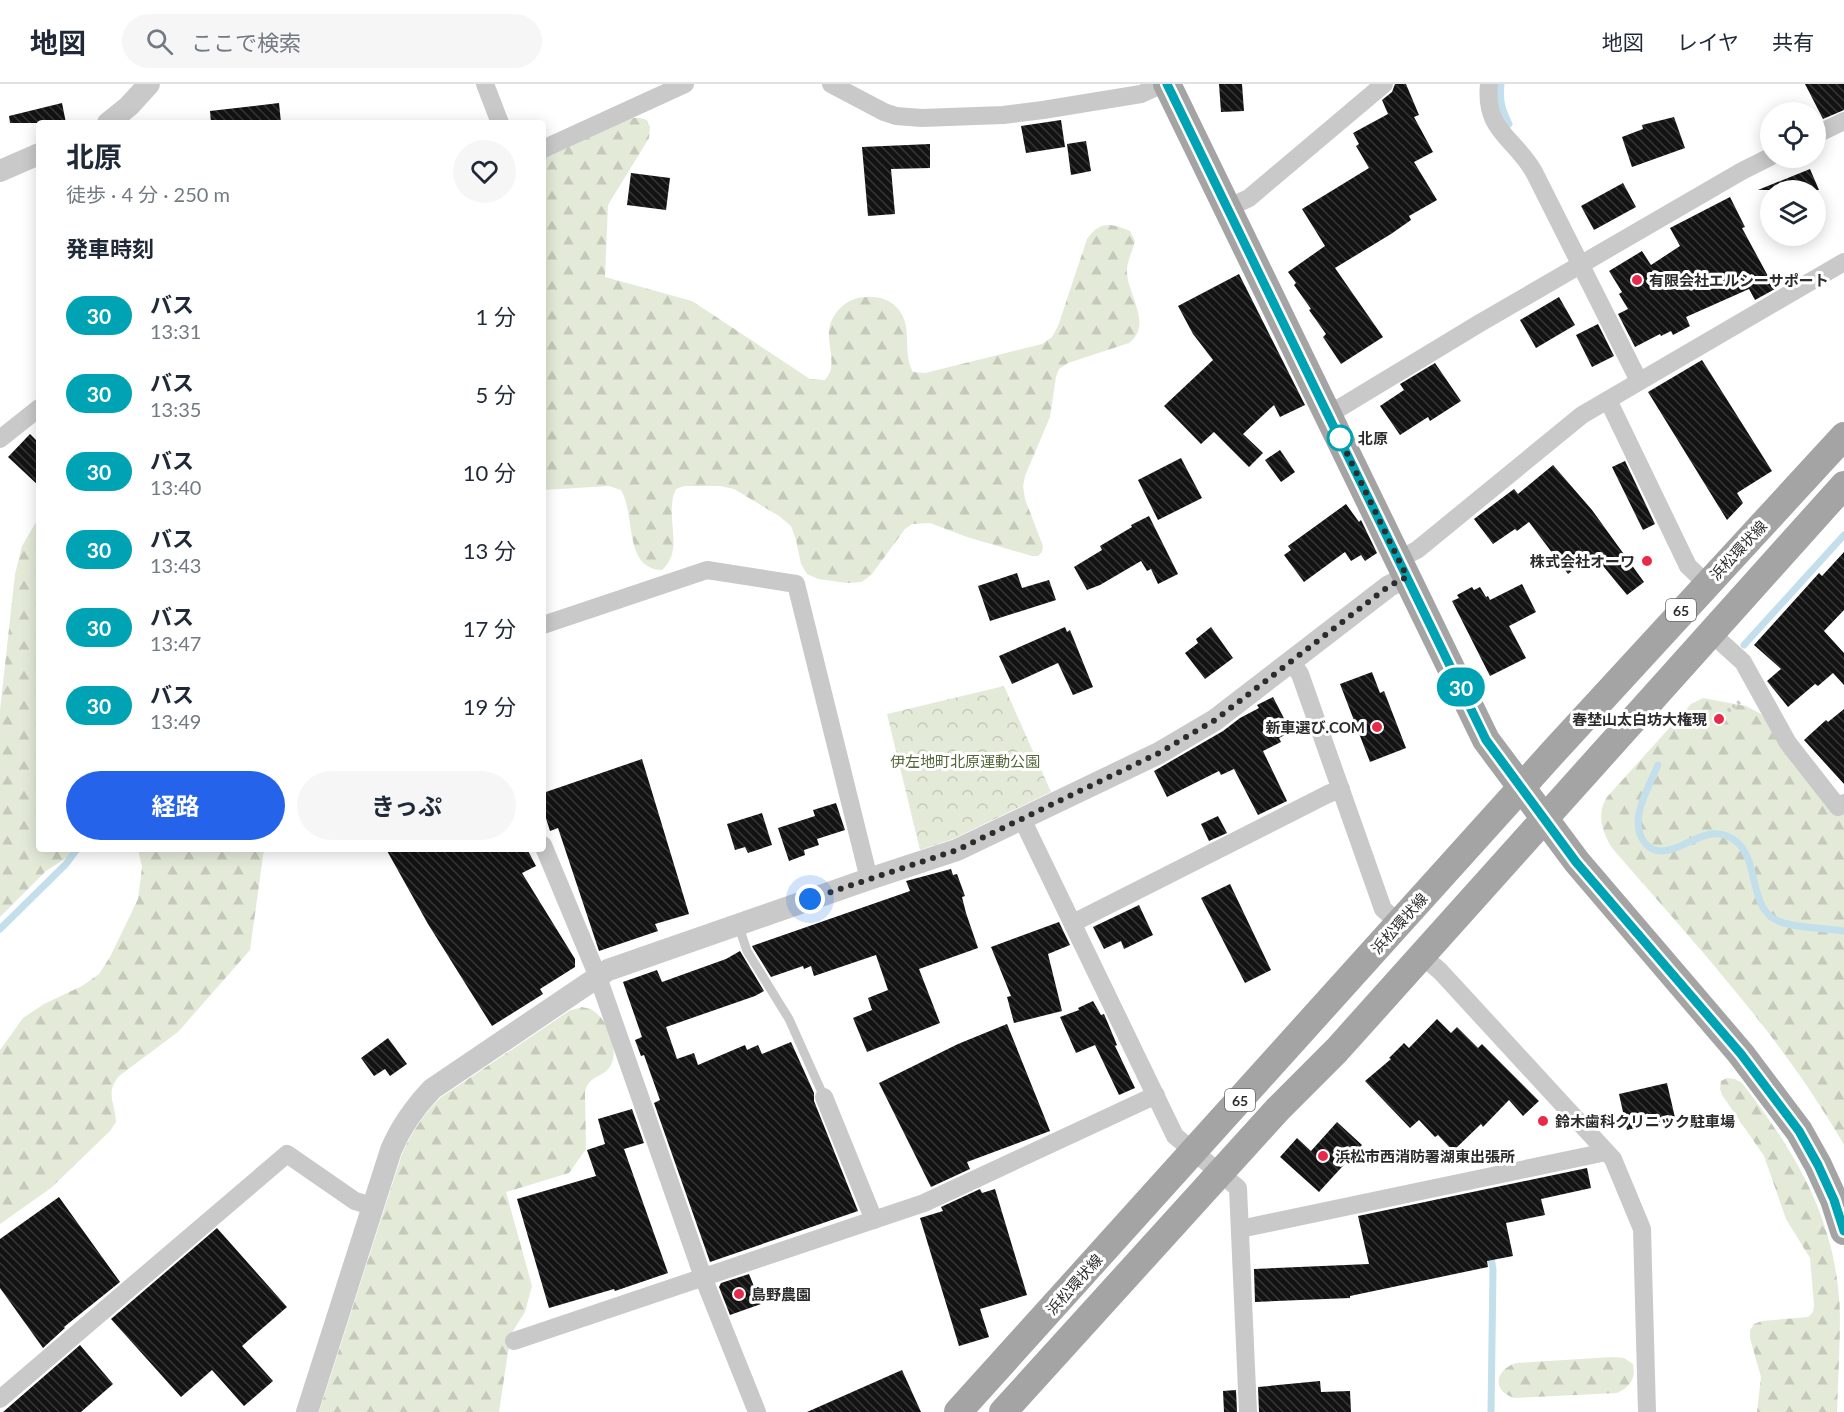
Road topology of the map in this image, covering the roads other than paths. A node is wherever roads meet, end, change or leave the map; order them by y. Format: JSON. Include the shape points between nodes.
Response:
{"nodes":[{"id":1,"x":149,"y":84,"type":"edge"},
{"id":2,"x":484,"y":84,"type":"edge"},
{"id":3,"x":685,"y":84,"type":"edge"},
{"id":4,"x":831,"y":84,"type":"edge"},
{"id":5,"x":1165,"y":84,"type":"edge"},
{"id":6,"x":1384,"y":84,"type":"edge"},
{"id":7,"x":1489,"y":84,"type":"edge"},
{"id":8,"x":112,"y":120,"type":"edge"},
{"id":9,"x":499,"y":120,"type":"edge"},
{"id":10,"x":1844,"y":121,"type":"edge"},
{"id":11,"x":1826,"y":130,"type":"edge"},
{"id":12,"x":546,"y":148,"type":"edge"},
{"id":13,"x":36,"y":155,"type":"edge"},
{"id":14,"x":1760,"y":162,"type":"edge"},
{"id":15,"x":0,"y":171,"type":"edge"},
{"id":16,"x":1228,"y":208,"type":"junction"},
{"id":17,"x":1844,"y":262,"type":"edge"},
{"id":18,"x":1581,"y":265,"type":"junction"},
{"id":19,"x":1639,"y":381,"type":"junction"},
{"id":20,"x":1608,"y":400,"type":"junction"},
{"id":21,"x":36,"y":410,"type":"edge"},
{"id":22,"x":1328,"y":415,"type":"junction"},
{"id":23,"x":1844,"y":436,"type":"edge"},
{"id":24,"x":0,"y":439,"type":"edge"},
{"id":25,"x":1804,"y":481,"type":"junction"},
{"id":26,"x":1836,"y":494,"type":"edge"},
{"id":27,"x":1403,"y":568,"type":"junction"},
{"id":28,"x":1707,"y":584,"type":"junction"},
{"id":29,"x":546,"y":624,"type":"edge"},
{"id":30,"x":1711,"y":633,"type":"junction"},
{"id":31,"x":1290,"y":662,"type":"junction"},
{"id":32,"x":1521,"y":787,"type":"junction"},
{"id":33,"x":1341,"y":789,"type":"junction"},
{"id":34,"x":1844,"y":803,"type":"edge"},
{"id":35,"x":1544,"y":818,"type":"junction"},
{"id":36,"x":1023,"y":819,"type":"junction"},
{"id":37,"x":546,"y":852,"type":"edge"},
{"id":38,"x":869,"y":879,"type":"junction"},
{"id":39,"x":1399,"y":923,"type":"junction"},
{"id":40,"x":738,"y":924,"type":"junction"},
{"id":41,"x":1073,"y":924,"type":"junction"},
{"id":42,"x":1421,"y":955,"type":"junction"},
{"id":43,"x":598,"y":977,"type":"junction"},
{"id":44,"x":1156,"y":1095,"type":"junction"},
{"id":45,"x":824,"y":1097,"type":"joint"},
{"id":46,"x":1194,"y":1151,"type":"junction"},
{"id":47,"x":1606,"y":1152,"type":"junction"},
{"id":48,"x":1220,"y":1173,"type":"junction"},
{"id":49,"x":372,"y":1206,"type":"junction"},
{"id":50,"x":874,"y":1220,"type":"junction"},
{"id":51,"x":1240,"y":1229,"type":"junction"},
{"id":52,"x":1844,"y":1232,"type":"edge"},
{"id":53,"x":703,"y":1277,"type":"junction"},
{"id":54,"x":514,"y":1341,"type":"dead end"},
{"id":55,"x":0,"y":1399,"type":"edge"},
{"id":56,"x":307,"y":1412,"type":"edge"},
{"id":57,"x":757,"y":1412,"type":"edge"},
{"id":58,"x":958,"y":1412,"type":"edge"},
{"id":59,"x":1003,"y":1412,"type":"edge"},
{"id":60,"x":1248,"y":1412,"type":"edge"},
{"id":61,"x":1647,"y":1412,"type":"edge"}],
"edges":[{"from":1,"to":8,"type":"street"},
{"from":2,"to":9,"type":"street"},
{"from":3,"to":12,"type":"street"},
{"from":4,"to":5,"type":"street","via":[[884,112],[931,118],[1043,110],[1141,94]]},
{"from":5,"to":16,"type":"main road"},
{"from":6,"to":16,"type":"street","via":[[1249,198]]},
{"from":7,"to":18,"type":"street","via":[[1490,113],[1497,127],[1529,164]]},
{"from":10,"to":11,"type":"street"},
{"from":13,"to":15,"type":"street"},
{"from":14,"to":18,"type":"street"},
{"from":16,"to":22,"type":"main road"},
{"from":17,"to":19,"type":"street"},
{"from":18,"to":19,"type":"street"},
{"from":18,"to":22,"type":"street"},
{"from":19,"to":20,"type":"street"},
{"from":20,"to":27,"type":"street","via":[[1570,425],[1417,550]]},
{"from":20,"to":28,"type":"street","via":[[1688,566]]},
{"from":21,"to":24,"type":"street"},
{"from":22,"to":27,"type":"main road"},
{"from":23,"to":25,"type":"main road","name":"浜松環状線","number":"65"},
{"from":25,"to":26,"type":"main road"},
{"from":25,"to":28,"type":"main road","name":"浜松環状線","number":"65"},
{"from":26,"to":30,"type":"main road","number":"65"},
{"from":27,"to":31,"type":"street","via":[[1389,586]]},
{"from":27,"to":32,"type":"main road","via":[[1486,740]]},
{"from":28,"to":32,"type":"main road","name":"浜松環状線","number":"65"},
{"from":29,"to":38,"type":"street","via":[[707,570],[796,584]]},
{"from":30,"to":34,"type":"street","via":[[1743,662],[1788,743],[1838,807]]},
{"from":30,"to":35,"type":"main road","number":"65"},
{"from":31,"to":33,"type":"street","via":[[1300,674]]},
{"from":31,"to":36,"type":"street","via":[[1189,737]]},
{"from":32,"to":35,"type":"main road"},
{"from":32,"to":39,"type":"main road","name":"浜松環状線","number":"65"},
{"from":33,"to":39,"type":"street","via":[[1383,909]]},
{"from":33,"to":41,"type":"street"},
{"from":35,"to":42,"type":"main road","number":"65"},
{"from":35,"to":52,"type":"main road","via":[[1576,862],[1741,1054],[1799,1131],[1834,1200]]},
{"from":36,"to":38,"type":"street","via":[[957,850]]},
{"from":36,"to":41,"type":"street"},
{"from":37,"to":43,"type":"street"},
{"from":38,"to":40,"type":"street"},
{"from":39,"to":46,"type":"main road","name":"浜松環状線","number":"65"},
{"from":40,"to":43,"type":"street","via":[[608,970]]},
{"from":40,"to":45,"type":"lane","via":[[747,951],[792,1024]]},
{"from":41,"to":44,"type":"street"},
{"from":42,"to":47,"type":"street"},
{"from":42,"to":48,"type":"main road","number":"65"},
{"from":43,"to":49,"type":"street","via":[[432,1089],[401,1127]]},
{"from":43,"to":53,"type":"street"},
{"from":44,"to":46,"type":"street","via":[[1175,1136]]},
{"from":44,"to":50,"type":"street","via":[[924,1203]]},
{"from":45,"to":50,"type":"street"},
{"from":46,"to":48,"type":"street"},
{"from":46,"to":58,"type":"main road","name":"浜松環状線","number":"65"},
{"from":47,"to":51,"type":"street"},
{"from":47,"to":61,"type":"street","via":[[1613,1159],[1642,1229]]},
{"from":48,"to":51,"type":"street","via":[[1238,1188]]},
{"from":48,"to":59,"type":"main road","number":"65"},
{"from":49,"to":55,"type":"street","via":[[355,1201],[286,1154]]},
{"from":49,"to":56,"type":"street"},
{"from":50,"to":53,"type":"street"},
{"from":51,"to":60,"type":"street"},
{"from":53,"to":54,"type":"street"},
{"from":53,"to":57,"type":"street"}]}
